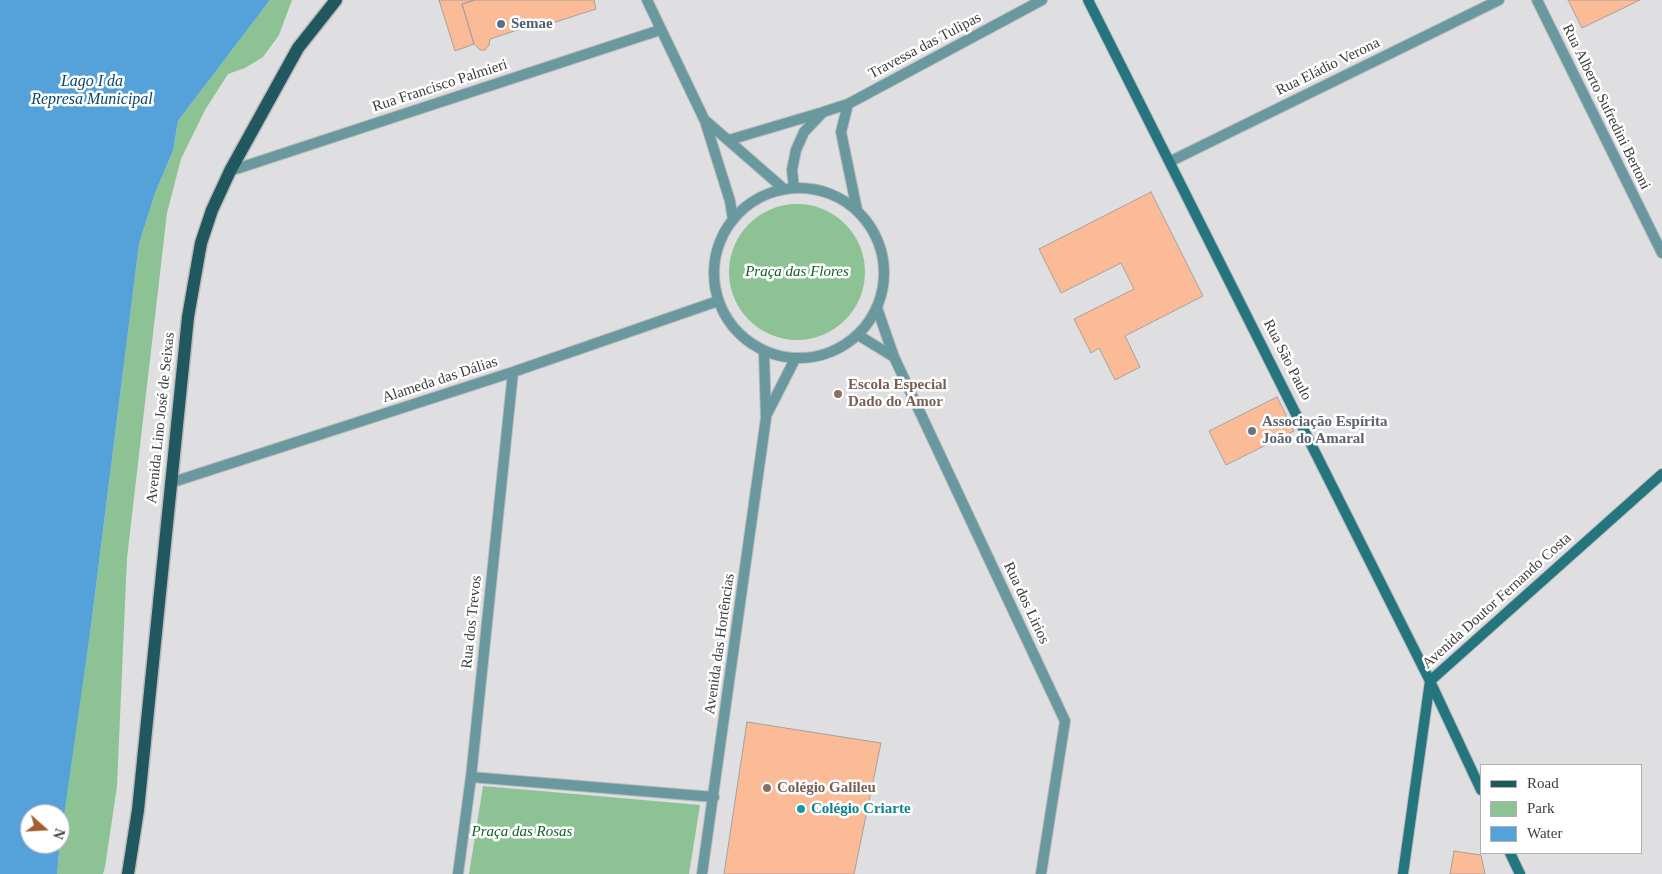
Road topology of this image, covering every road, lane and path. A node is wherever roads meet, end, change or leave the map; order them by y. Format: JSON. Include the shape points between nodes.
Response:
{"nodes":[{"id":1,"x":336,"y":0,"type":"edge"},
{"id":2,"x":646,"y":0,"type":"edge"},
{"id":3,"x":1042,"y":0,"type":"edge"},
{"id":4,"x":1088,"y":0,"type":"edge"},
{"id":5,"x":1499,"y":0,"type":"edge"},
{"id":6,"x":1537,"y":0,"type":"edge"},
{"id":7,"x":660,"y":30,"type":"junction"},
{"id":8,"x":848,"y":104,"type":"junction"},
{"id":9,"x":823,"y":112,"type":"junction"},
{"id":10,"x":705,"y":121,"type":"junction"},
{"id":11,"x":728,"y":140,"type":"junction"},
{"id":12,"x":1170,"y":161,"type":"junction"},
{"id":13,"x":230,"y":171,"type":"junction"},
{"id":14,"x":789,"y":188,"type":"junction"},
{"id":15,"x":857,"y":210,"type":"junction"},
{"id":16,"x":733,"y":220,"type":"junction"},
{"id":17,"x":1662,"y":253,"type":"edge"},
{"id":18,"x":718,"y":301,"type":"junction"},
{"id":19,"x":877,"y":308,"type":"junction"},
{"id":20,"x":858,"y":335,"type":"junction"},
{"id":21,"x":764,"y":352,"type":"junction"},
{"id":22,"x":894,"y":357,"type":"junction"},
{"id":23,"x":795,"y":359,"type":"junction"},
{"id":24,"x":513,"y":372,"type":"junction"},
{"id":25,"x":766,"y":418,"type":"junction"},
{"id":26,"x":1662,"y":474,"type":"edge"},
{"id":27,"x":170,"y":483,"type":"junction"},
{"id":28,"x":1430,"y":681,"type":"junction"},
{"id":29,"x":472,"y":777,"type":"junction"},
{"id":30,"x":1480,"y":788,"type":"edge"},
{"id":31,"x":714,"y":797,"type":"junction"},
{"id":32,"x":1510,"y":854,"type":"edge"},
{"id":33,"x":128,"y":874,"type":"edge"},
{"id":34,"x":458,"y":874,"type":"edge"},
{"id":35,"x":702,"y":874,"type":"edge"},
{"id":36,"x":1042,"y":874,"type":"edge"},
{"id":37,"x":1403,"y":874,"type":"edge"},
{"id":38,"x":1520,"y":874,"type":"edge"}],
"edges":[{"from":1,"to":13,"type":"main road","name":"Avenida Lino José de Seixas","via":[[298,48]]},
{"from":2,"to":7,"type":"street"},
{"from":3,"to":8,"type":"street","name":"Travessa das Tulipas"},
{"from":4,"to":12,"type":"main road","name":"Rua São Paulo"},
{"from":5,"to":12,"type":"street","name":"Rua Eládio Verona"},
{"from":6,"to":17,"type":"street","name":"Rua Alberto Sufredini Bertoni"},
{"from":7,"to":10,"type":"street"},
{"from":7,"to":13,"type":"street","name":"Rua Francisco Palmieri"},
{"from":8,"to":9,"type":"street","name":"Travessa das Tulipas"},
{"from":8,"to":15,"type":"street","via":[[841,132]]},
{"from":9,"to":11,"type":"street","name":"Travessa das Tulipas"},
{"from":9,"to":14,"type":"street","name":"Travessa das Tulipas","via":[[804,132],[796,150]]},
{"from":10,"to":11,"type":"street"},
{"from":10,"to":16,"type":"street"},
{"from":11,"to":14,"type":"street"},
{"from":12,"to":28,"type":"main road","name":"Rua São Paulo"},
{"from":13,"to":27,"type":"main road","name":"Avenida Lino José de Seixas","via":[[201,243],[188,317]]},
{"from":14,"to":15,"type":"street","via":[[816,189],[838,197]]},
{"from":14,"to":16,"type":"street","via":[[765,195],[747,205]]},
{"from":15,"to":19,"type":"street","via":[[874,231],[883,256],[884,282]]},
{"from":16,"to":18,"type":"street","via":[[719,245],[714,273]]},
{"from":18,"to":21,"type":"street","via":[[739,334]]},
{"from":18,"to":24,"type":"street","name":"Alameda das Dálias"},
{"from":19,"to":20,"type":"street"},
{"from":19,"to":22,"type":"street","name":"Rua dos Lirios"},
{"from":20,"to":22,"type":"street"},
{"from":20,"to":23,"type":"street","via":[[839,349],[818,357]]},
{"from":21,"to":23,"type":"street"},
{"from":21,"to":25,"type":"street","name":"Avenida das Hortências"},
{"from":22,"to":36,"type":"street","name":"Rua dos Lirios","via":[[1065,721]]},
{"from":23,"to":25,"type":"street","name":"Avenida das Hortências"},
{"from":24,"to":27,"type":"street","name":"Alameda das Dálias"},
{"from":24,"to":29,"type":"street","name":"Rua dos Trevos"},
{"from":25,"to":31,"type":"street","name":"Avenida das Hortências"},
{"from":26,"to":28,"type":"main road","name":"Avenida Doutor Fernando Costa"},
{"from":27,"to":33,"type":"main road","name":"Avenida Lino José de Seixas","via":[[138,810]]},
{"from":28,"to":30,"type":"main road","name":"Rua São Paulo"},
{"from":28,"to":37,"type":"main road","name":"Avenida Doutor Fernando Costa"},
{"from":29,"to":31,"type":"street"},
{"from":29,"to":34,"type":"street","name":"Rua dos Trevos"},
{"from":31,"to":35,"type":"street","name":"Avenida das Hortências"},
{"from":32,"to":38,"type":"main road"}]}
